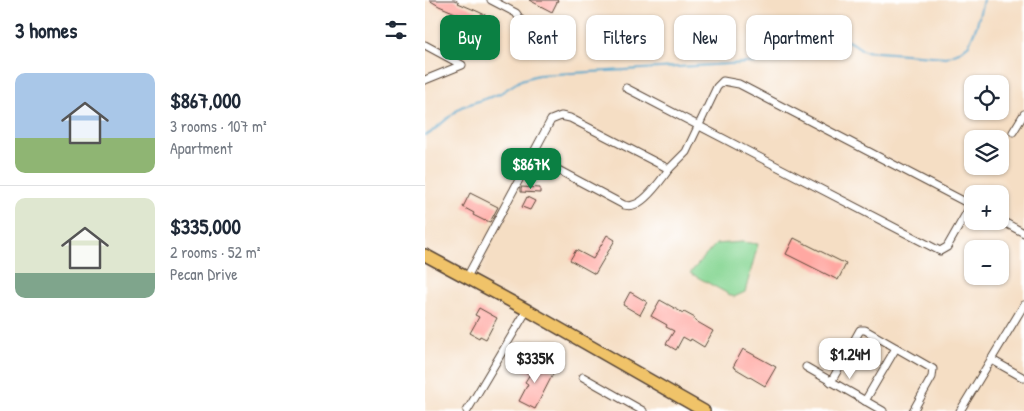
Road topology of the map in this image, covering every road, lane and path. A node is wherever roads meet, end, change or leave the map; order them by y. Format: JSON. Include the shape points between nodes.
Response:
{"nodes":[{"id":1,"x":491,"y":0,"type":"edge"},
{"id":2,"x":518,"y":15,"type":"edge"},
{"id":3,"x":425,"y":45,"type":"edge"},
{"id":4,"x":425,"y":80,"type":"edge"},
{"id":5,"x":625,"y":88,"type":"dead end"},
{"id":6,"x":1024,"y":114,"type":"edge"},
{"id":7,"x":699,"y":126,"type":"junction"},
{"id":8,"x":1013,"y":132,"type":"dead end"},
{"id":9,"x":532,"y":156,"type":"junction"},
{"id":10,"x":669,"y":169,"type":"junction"},
{"id":11,"x":964,"y":201,"type":"edge"},
{"id":12,"x":964,"y":218,"type":"edge"},
{"id":13,"x":1009,"y":224,"type":"edge"},
{"id":14,"x":1024,"y":232,"type":"edge"},
{"id":15,"x":425,"y":255,"type":"edge"},
{"id":16,"x":467,"y":277,"type":"junction"},
{"id":17,"x":1024,"y":305,"type":"edge"},
{"id":18,"x":527,"y":310,"type":"junction"},
{"id":19,"x":896,"y":348,"type":"junction"},
{"id":20,"x":992,"y":360,"type":"junction"},
{"id":21,"x":806,"y":367,"type":"dead end"},
{"id":22,"x":583,"y":377,"type":"dead end"},
{"id":23,"x":1024,"y":378,"type":"edge"},
{"id":24,"x":831,"y":382,"type":"junction"},
{"id":25,"x":865,"y":400,"type":"junction"},
{"id":26,"x":467,"y":411,"type":"edge"},
{"id":27,"x":643,"y":411,"type":"edge"},
{"id":28,"x":704,"y":411,"type":"edge"},
{"id":29,"x":883,"y":411,"type":"edge"},
{"id":30,"x":913,"y":411,"type":"edge"},
{"id":31,"x":960,"y":411,"type":"edge"}],
"edges":[{"from":1,"to":2,"type":"street"},
{"from":3,"to":4,"type":"street","via":[[462,65]]},
{"from":5,"to":7,"type":"street"},
{"from":6,"to":8,"type":"street"},
{"from":7,"to":10,"type":"street","via":[[686,152]]},
{"from":7,"to":11,"type":"street","via":[[717,87],[723,81],[739,84]]},
{"from":7,"to":12,"type":"street","via":[[940,251],[947,247]]},
{"from":9,"to":10,"type":"street","via":[[630,206],[643,200]]},
{"from":9,"to":10,"type":"street","via":[[551,120],[561,116]]},
{"from":9,"to":16,"type":"street"},
{"from":13,"to":14,"type":"street"},
{"from":15,"to":16,"type":"main road"},
{"from":16,"to":18,"type":"main road"},
{"from":17,"to":20,"type":"street"},
{"from":18,"to":26,"type":"street"},
{"from":18,"to":28,"type":"main road"},
{"from":19,"to":24,"type":"street","via":[[860,330]]},
{"from":19,"to":25,"type":"street"},
{"from":19,"to":30,"type":"street","via":[[933,370]]},
{"from":20,"to":23,"type":"street"},
{"from":20,"to":31,"type":"street"},
{"from":21,"to":24,"type":"street"},
{"from":22,"to":27,"type":"street"},
{"from":24,"to":25,"type":"street"},
{"from":25,"to":29,"type":"street"}]}
